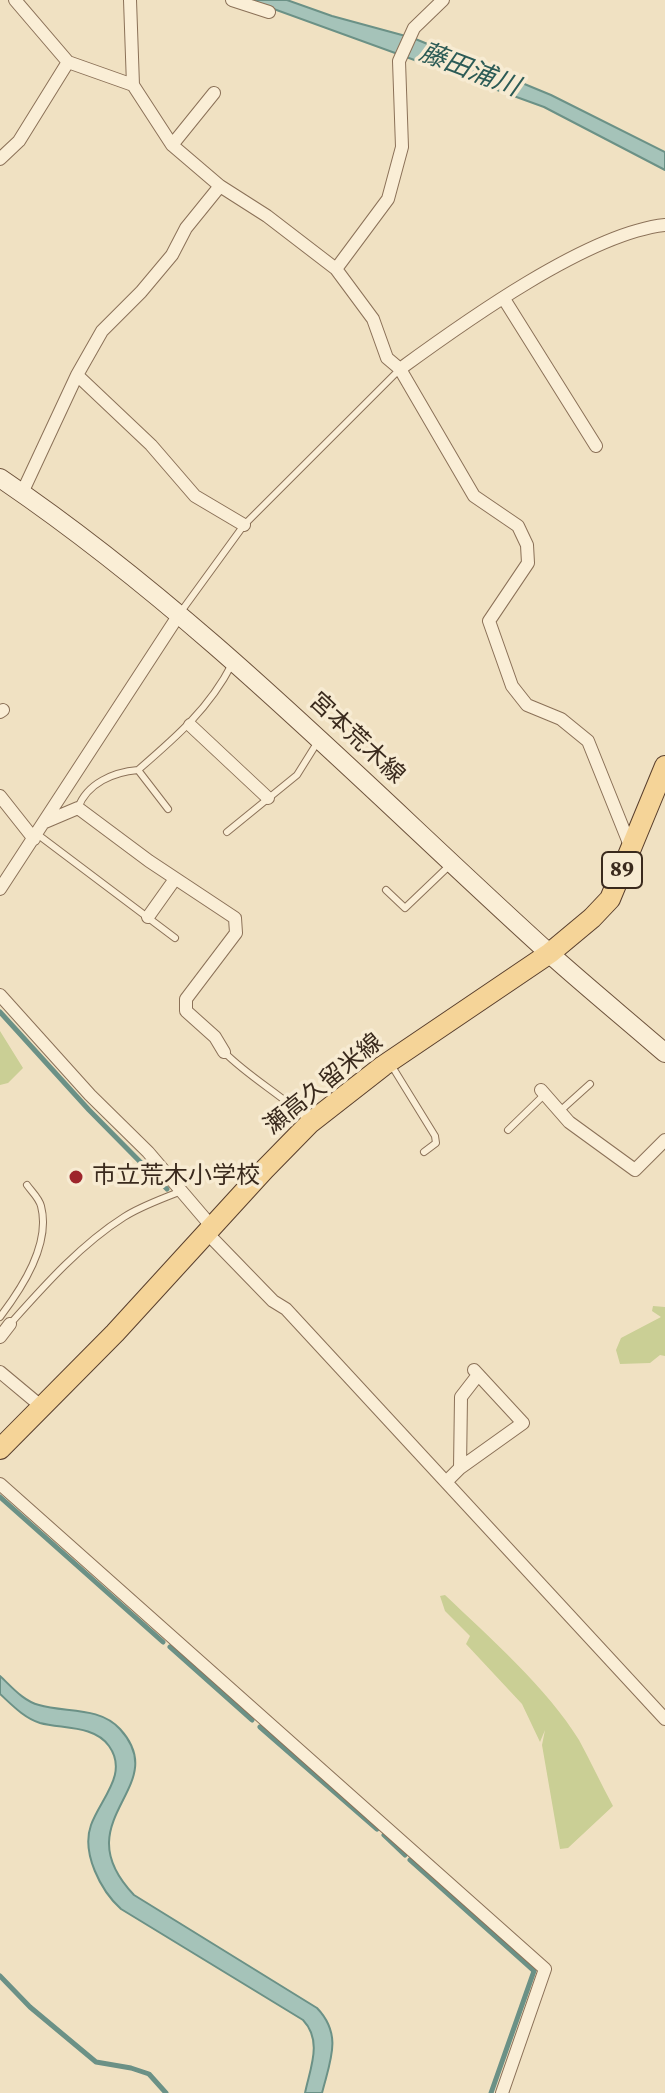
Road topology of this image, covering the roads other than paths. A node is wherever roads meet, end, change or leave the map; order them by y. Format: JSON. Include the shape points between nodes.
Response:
{"nodes":[{"id":1,"x":15,"y":0,"type":"edge"},
{"id":2,"x":130,"y":0,"type":"edge"},
{"id":3,"x":232,"y":0,"type":"edge"},
{"id":4,"x":443,"y":0,"type":"edge"},
{"id":5,"x":269,"y":12,"type":"dead end"},
{"id":6,"x":68,"y":62,"type":"junction"},
{"id":7,"x":133,"y":85,"type":"junction"},
{"id":8,"x":214,"y":93,"type":"dead end"},
{"id":9,"x":172,"y":145,"type":"junction"},
{"id":10,"x":0,"y":159,"type":"edge"},
{"id":11,"x":220,"y":186,"type":"junction"},
{"id":12,"x":665,"y":225,"type":"edge"},
{"id":13,"x":336,"y":269,"type":"junction"},
{"id":14,"x":504,"y":299,"type":"junction"},
{"id":15,"x":400,"y":369,"type":"junction"},
{"id":16,"x":77,"y":375,"type":"junction"},
{"id":17,"x":596,"y":446,"type":"dead end"},
{"id":18,"x":0,"y":478,"type":"edge"},
{"id":19,"x":22,"y":493,"type":"junction"},
{"id":20,"x":244,"y":525,"type":"junction"},
{"id":21,"x":180,"y":613,"type":"junction"},
{"id":22,"x":234,"y":661,"type":"junction"},
{"id":23,"x":190,"y":725,"type":"junction"},
{"id":24,"x":320,"y":738,"type":"junction"},
{"id":25,"x":665,"y":766,"type":"edge"},
{"id":26,"x":138,"y":770,"type":"junction"},
{"id":27,"x":0,"y":796,"type":"edge"},
{"id":28,"x":268,"y":798,"type":"junction"},
{"id":29,"x":78,"y":808,"type":"junction"},
{"id":30,"x":168,"y":809,"type":"dead end"},
{"id":31,"x":45,"y":822,"type":"junction"},
{"id":32,"x":227,"y":832,"type":"dead end"},
{"id":33,"x":36,"y":836,"type":"junction"},
{"id":34,"x":631,"y":848,"type":"junction"},
{"id":35,"x":452,"y":862,"type":"junction"},
{"id":36,"x":175,"y":879,"type":"junction"},
{"id":37,"x":0,"y":889,"type":"edge"},
{"id":38,"x":386,"y":890,"type":"dead end"},
{"id":39,"x":148,"y":917,"type":"junction"},
{"id":40,"x":175,"y":938,"type":"dead end"},
{"id":41,"x":550,"y":953,"type":"junction"},
{"id":42,"x":0,"y":995,"type":"edge"},
{"id":43,"x":224,"y":1052,"type":"joint"},
{"id":44,"x":665,"y":1053,"type":"edge"},
{"id":45,"x":390,"y":1062,"type":"junction"},
{"id":46,"x":590,"y":1084,"type":"dead end"},
{"id":47,"x":543,"y":1092,"type":"joint"},
{"id":48,"x":560,"y":1111,"type":"junction"},
{"id":49,"x":310,"y":1123,"type":"junction"},
{"id":50,"x":508,"y":1130,"type":"dead end"},
{"id":51,"x":665,"y":1140,"type":"edge"},
{"id":52,"x":424,"y":1152,"type":"dead end"},
{"id":53,"x":27,"y":1185,"type":"dead end"},
{"id":54,"x":181,"y":1191,"type":"junction"},
{"id":55,"x":210,"y":1230,"type":"junction"},
{"id":56,"x":5,"y":1320,"type":"edge"},
{"id":57,"x":0,"y":1337,"type":"edge"},
{"id":58,"x":0,"y":1372,"type":"edge"},
{"id":59,"x":42,"y":1407,"type":"junction"},
{"id":60,"x":0,"y":1449,"type":"edge"},
{"id":61,"x":460,"y":1468,"type":"junction"},
{"id":62,"x":446,"y":1482,"type":"junction"},
{"id":63,"x":0,"y":1484,"type":"edge"},
{"id":64,"x":665,"y":1719,"type":"edge"},
{"id":65,"x":502,"y":2093,"type":"edge"}],
"edges":[{"from":1,"to":6,"type":"street"},
{"from":2,"to":7,"type":"street"},
{"from":3,"to":5,"type":"street"},
{"from":4,"to":13,"type":"street","via":[[414,28],[399,61],[402,147],[388,199]]},
{"from":6,"to":7,"type":"street"},
{"from":6,"to":10,"type":"street","via":[[19,141]]},
{"from":7,"to":9,"type":"street"},
{"from":8,"to":9,"type":"street"},
{"from":9,"to":11,"type":"street"},
{"from":11,"to":13,"type":"street"},
{"from":11,"to":16,"type":"street","via":[[172,255],[102,331]]},
{"from":12,"to":14,"type":"street","via":[[616,237]]},
{"from":13,"to":15,"type":"street","via":[[373,319],[387,358]]},
{"from":14,"to":15,"type":"street"},
{"from":14,"to":17,"type":"street"},
{"from":15,"to":20,"type":"lane"},
{"from":15,"to":34,"type":"street","via":[[474,496],[518,526],[528,563],[489,621],[512,686],[527,705],[561,719],[588,741]]},
{"from":16,"to":19,"type":"street"},
{"from":16,"to":20,"type":"street","via":[[151,445],[195,496]]},
{"from":18,"to":19,"type":"main road","name":"宮本荒木線"},
{"from":19,"to":21,"type":"main road","name":"宮本荒木線"},
{"from":20,"to":21,"type":"lane"},
{"from":21,"to":22,"type":"main road","name":"宮本荒木線"},
{"from":21,"to":31,"type":"street"},
{"from":22,"to":23,"type":"lane","via":[[219,690]]},
{"from":22,"to":24,"type":"main road","name":"宮本荒木線"},
{"from":23,"to":26,"type":"lane"},
{"from":23,"to":28,"type":"street"},
{"from":24,"to":28,"type":"lane","via":[[297,775]]},
{"from":24,"to":35,"type":"main road","name":"宮本荒木線"},
{"from":25,"to":34,"type":"main road","name":"瀬高久留米線","number":"89"},
{"from":26,"to":29,"type":"lane","via":[[98,781]]},
{"from":26,"to":30,"type":"lane"},
{"from":27,"to":33,"type":"street"},
{"from":28,"to":32,"type":"lane"},
{"from":29,"to":31,"type":"street"},
{"from":29,"to":36,"type":"street"},
{"from":31,"to":33,"type":"street"},
{"from":33,"to":37,"type":"street"},
{"from":33,"to":39,"type":"lane"},
{"from":34,"to":41,"type":"main road","name":"瀬高久留米線","number":"89","via":[[610,899]]},
{"from":35,"to":38,"type":"lane","via":[[405,908]]},
{"from":35,"to":41,"type":"main road","name":"宮本荒木線"},
{"from":36,"to":39,"type":"street"},
{"from":36,"to":43,"type":"street","via":[[235,918],[236,933],[186,999],[186,1011]]},
{"from":39,"to":40,"type":"lane"},
{"from":41,"to":44,"type":"main road","name":"宮本荒木線"},
{"from":41,"to":45,"type":"main road","name":"瀬高久留米線","number":"89"},
{"from":42,"to":54,"type":"street"},
{"from":43,"to":49,"type":"lane"},
{"from":45,"to":49,"type":"main road","name":"瀬高久留米線","number":"89"},
{"from":45,"to":52,"type":"lane","via":[[435,1136],[436,1143]]},
{"from":46,"to":48,"type":"lane"},
{"from":47,"to":48,"type":"street"},
{"from":47,"to":50,"type":"lane"},
{"from":48,"to":51,"type":"street","via":[[635,1170]]},
{"from":49,"to":55,"type":"main road","name":"瀬高久留米線","number":"89"},
{"from":53,"to":56,"type":"lane","via":[[41,1203],[44,1226]]},
{"from":54,"to":55,"type":"street"},
{"from":54,"to":56,"type":"lane","via":[[103,1231]]},
{"from":55,"to":59,"type":"main road","name":"瀬高久留米線","number":"89"},
{"from":55,"to":62,"type":"street"},
{"from":56,"to":57,"type":"street"},
{"from":58,"to":59,"type":"street"},
{"from":59,"to":60,"type":"main road","name":"瀬高久留米線","number":"89"},
{"from":61,"to":61,"type":"street","via":[[523,1423],[476,1372],[461,1397]]},
{"from":61,"to":62,"type":"street"},
{"from":62,"to":64,"type":"street"},
{"from":63,"to":65,"type":"street","via":[[545,1969]]}]}
